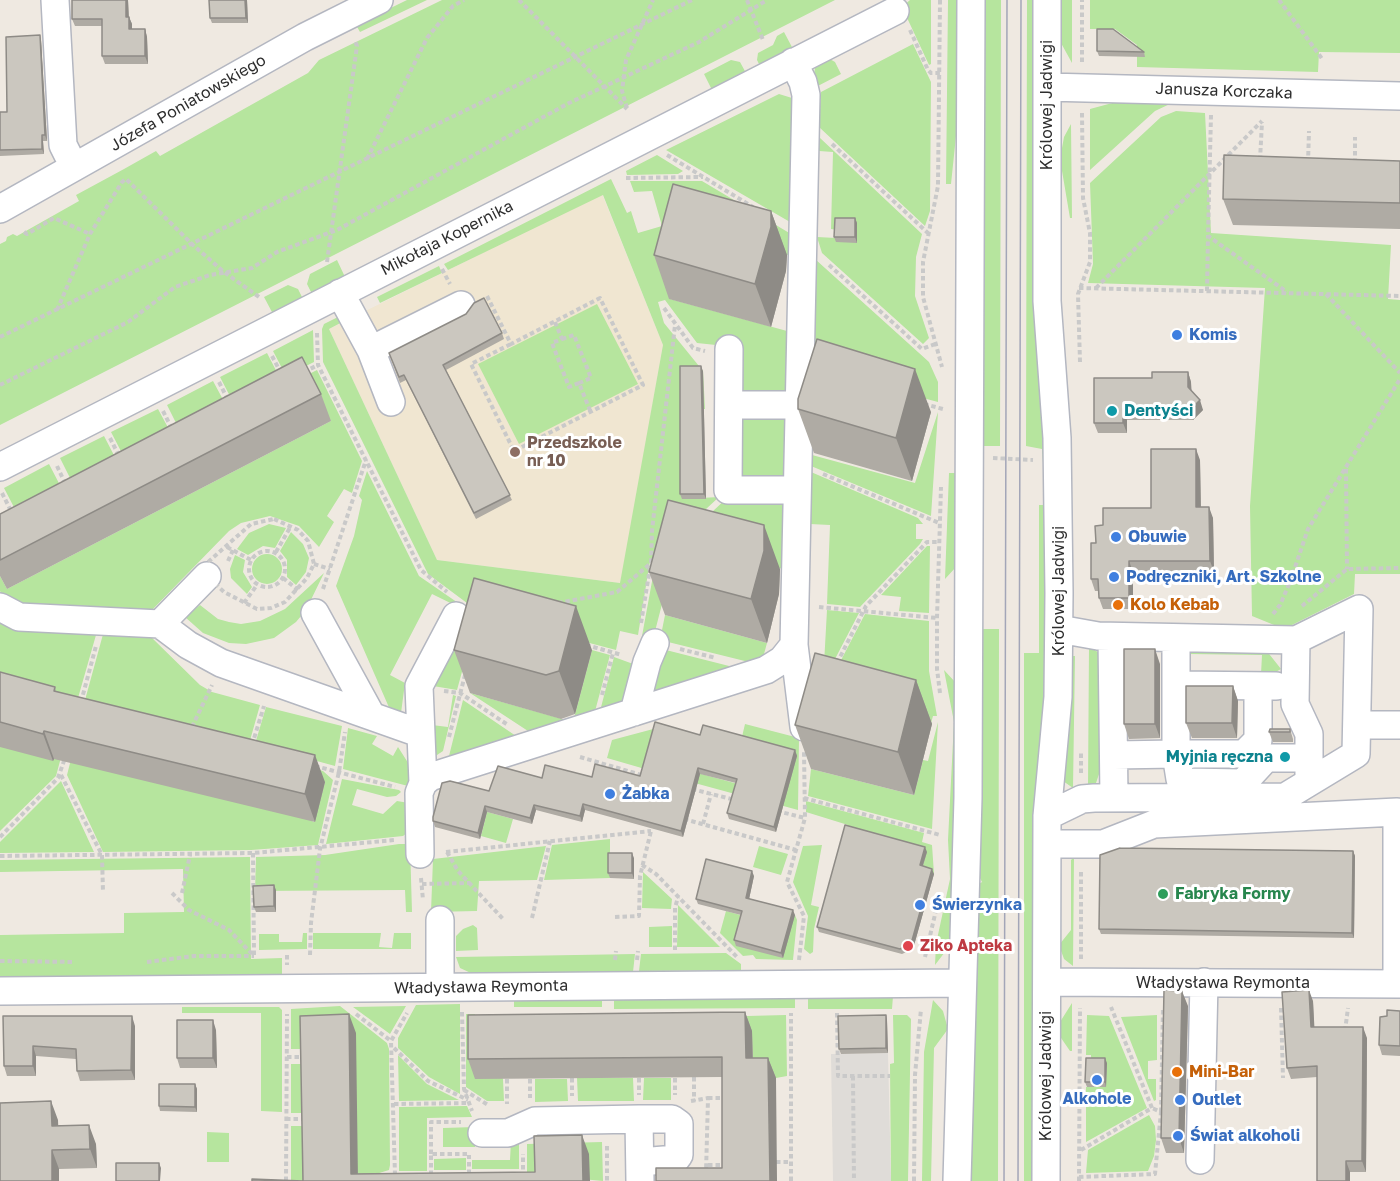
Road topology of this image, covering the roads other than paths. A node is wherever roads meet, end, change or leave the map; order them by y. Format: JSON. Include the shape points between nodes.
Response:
{"nodes":[{"id":1,"x":55,"y":0,"type":"edge"},
{"id":2,"x":379,"y":0,"type":"edge"},
{"id":3,"x":971,"y":0,"type":"edge"},
{"id":4,"x":1047,"y":0,"type":"edge"},
{"id":5,"x":900,"y":15,"type":"road end"},
{"id":6,"x":793,"y":62,"type":"junction"},
{"id":7,"x":1047,"y":87,"type":"junction"},
{"id":8,"x":1400,"y":96,"type":"edge"},
{"id":9,"x":74,"y":167,"type":"junction"},
{"id":10,"x":0,"y":209,"type":"edge"},
{"id":11,"x":340,"y":293,"type":"junction"},
{"id":12,"x":461,"y":305,"type":"road end"},
{"id":13,"x":371,"y":350,"type":"junction"},
{"id":14,"x":729,"y":353,"type":"road end"},
{"id":15,"x":391,"y":402,"type":"dead end"},
{"id":16,"x":729,"y":405,"type":"junction"},
{"id":17,"x":799,"y":405,"type":"junction"},
{"id":18,"x":0,"y":467,"type":"edge"},
{"id":19,"x":797,"y":490,"type":"junction"},
{"id":20,"x":207,"y":576,"type":"road end"},
{"id":21,"x":0,"y":606,"type":"edge"},
{"id":22,"x":454,"y":606,"type":"road end"},
{"id":23,"x":315,"y":613,"type":"road end"},
{"id":24,"x":160,"y":624,"type":"junction"},
{"id":25,"x":1059,"y":629,"type":"junction"},
{"id":26,"x":1112,"y":637,"type":"junction"},
{"id":27,"x":1176,"y":638,"type":"junction"},
{"id":28,"x":1296,"y":640,"type":"junction"},
{"id":29,"x":647,"y":644,"type":"road end"},
{"id":30,"x":794,"y":645,"type":"junction"},
{"id":31,"x":1176,"y":685,"type":"junction"},
{"id":32,"x":1258,"y":686,"type":"junction"},
{"id":33,"x":1295,"y":687,"type":"junction"},
{"id":34,"x":359,"y":711,"type":"junction"},
{"id":35,"x":634,"y":712,"type":"junction"},
{"id":36,"x":1357,"y":725,"type":"junction"},
{"id":37,"x":1400,"y":725,"type":"edge"},
{"id":38,"x":804,"y":727,"type":"edge"},
{"id":39,"x":419,"y":733,"type":"junction"},
{"id":40,"x":1176,"y":754,"type":"junction"},
{"id":41,"x":1114,"y":755,"type":"junction"},
{"id":42,"x":1309,"y":770,"type":"junction"},
{"id":43,"x":428,"y":783,"type":"junction"},
{"id":44,"x":1114,"y":798,"type":"junction"},
{"id":45,"x":1047,"y":816,"type":"junction"},
{"id":46,"x":1047,"y":844,"type":"junction"},
{"id":47,"x":420,"y":846,"type":"road end"},
{"id":48,"x":432,"y":911,"type":"road end"},
{"id":49,"x":1047,"y":982,"type":"junction"},
{"id":50,"x":1204,"y":982,"type":"junction"},
{"id":51,"x":962,"y":983,"type":"junction"},
{"id":52,"x":1398,"y":984,"type":"edge"},
{"id":53,"x":451,"y":987,"type":"junction"},
{"id":54,"x":0,"y":991,"type":"edge"},
{"id":55,"x":639,"y":1110,"type":"junction"},
{"id":56,"x":476,"y":1136,"type":"road end"},
{"id":57,"x":1200,"y":1161,"type":"dead end"},
{"id":58,"x":640,"y":1172,"type":"edge"},
{"id":59,"x":957,"y":1181,"type":"edge"},
{"id":60,"x":1046,"y":1181,"type":"edge"}],
"edges":[{"from":1,"to":9,"type":"street","via":[[63,145]]},
{"from":2,"to":9,"type":"street","name":"Józefa Poniatowskiego"},
{"from":3,"to":51,"type":"street","via":[[968,787]]},
{"from":4,"to":7,"type":"street","name":"Królowej Jadwigi"},
{"from":5,"to":6,"type":"street","name":"Mikołaja Kopernika"},
{"from":6,"to":11,"type":"street","name":"Mikołaja Kopernika"},
{"from":6,"to":17,"type":"street","via":[[805,88]]},
{"from":7,"to":8,"type":"street","name":"Janusza Korczaka"},
{"from":7,"to":25,"type":"street","name":"Królowej Jadwigi","via":[[1048,321],[1058,470]]},
{"from":9,"to":10,"type":"street","name":"Józefa Poniatowskiego"},
{"from":11,"to":13,"type":"street"},
{"from":11,"to":18,"type":"street","name":"Mikołaja Kopernika"},
{"from":12,"to":13,"type":"street"},
{"from":13,"to":15,"type":"street"},
{"from":14,"to":16,"type":"street"},
{"from":16,"to":17,"type":"street"},
{"from":16,"to":19,"type":"street","via":[[728,490]]},
{"from":17,"to":19,"type":"street"},
{"from":19,"to":30,"type":"street"},
{"from":20,"to":24,"type":"street"},
{"from":21,"to":24,"type":"street","via":[[19,617]]},
{"from":22,"to":39,"type":"street","via":[[419,686]]},
{"from":23,"to":34,"type":"street"},
{"from":24,"to":34,"type":"street","via":[[222,663]]},
{"from":25,"to":26,"type":"street"},
{"from":25,"to":45,"type":"street","name":"Królowej Jadwigi","via":[[1058,697]]},
{"from":26,"to":27,"type":"street"},
{"from":26,"to":41,"type":"street"},
{"from":27,"to":28,"type":"street"},
{"from":27,"to":31,"type":"street"},
{"from":28,"to":33,"type":"street"},
{"from":28,"to":36,"type":"street","via":[[1359,609]]},
{"from":29,"to":35,"type":"street"},
{"from":30,"to":35,"type":"street","via":[[782,660],[766,670]]},
{"from":30,"to":38,"type":"street"},
{"from":31,"to":32,"type":"street"},
{"from":31,"to":40,"type":"street"},
{"from":32,"to":33,"type":"street"},
{"from":32,"to":40,"type":"street","via":[[1258,740],[1244,754]]},
{"from":33,"to":42,"type":"street","via":[[1295,704],[1309,734]]},
{"from":34,"to":39,"type":"street"},
{"from":35,"to":43,"type":"street"},
{"from":36,"to":37,"type":"street"},
{"from":36,"to":42,"type":"street","via":[[1356,754]]},
{"from":39,"to":43,"type":"street"},
{"from":40,"to":41,"type":"street"},
{"from":40,"to":42,"type":"street","via":[[1177,773],[1186,782],[1243,783],[1266,758]]},
{"from":41,"to":44,"type":"street"},
{"from":42,"to":44,"type":"street","via":[[1285,796]]},
{"from":43,"to":47,"type":"street"},
{"from":44,"to":45,"type":"street","via":[[1082,800]]},
{"from":45,"to":46,"type":"street","name":"Królowej Jadwigi"},
{"from":46,"to":49,"type":"street","name":"Królowej Jadwigi"},
{"from":46,"to":52,"type":"street","via":[[1103,844],[1154,824],[1397,812]]},
{"from":48,"to":53,"type":"street"},
{"from":49,"to":50,"type":"street","name":"Władysława Reymonta"},
{"from":49,"to":60,"type":"street","name":"Królowej Jadwigi"},
{"from":50,"to":52,"type":"street","name":"Władysława Reymonta"},
{"from":50,"to":57,"type":"street"},
{"from":51,"to":53,"type":"street","name":"Władysława Reymonta"},
{"from":51,"to":59,"type":"street"},
{"from":53,"to":54,"type":"street","name":"Władysława Reymonta"},
{"from":55,"to":56,"type":"street","via":[[607,1120],[535,1121],[527,1116],[508,1133]]},
{"from":55,"to":58,"type":"street"},
{"from":55,"to":58,"type":"street","via":[[679,1124],[676,1159]]}]}
